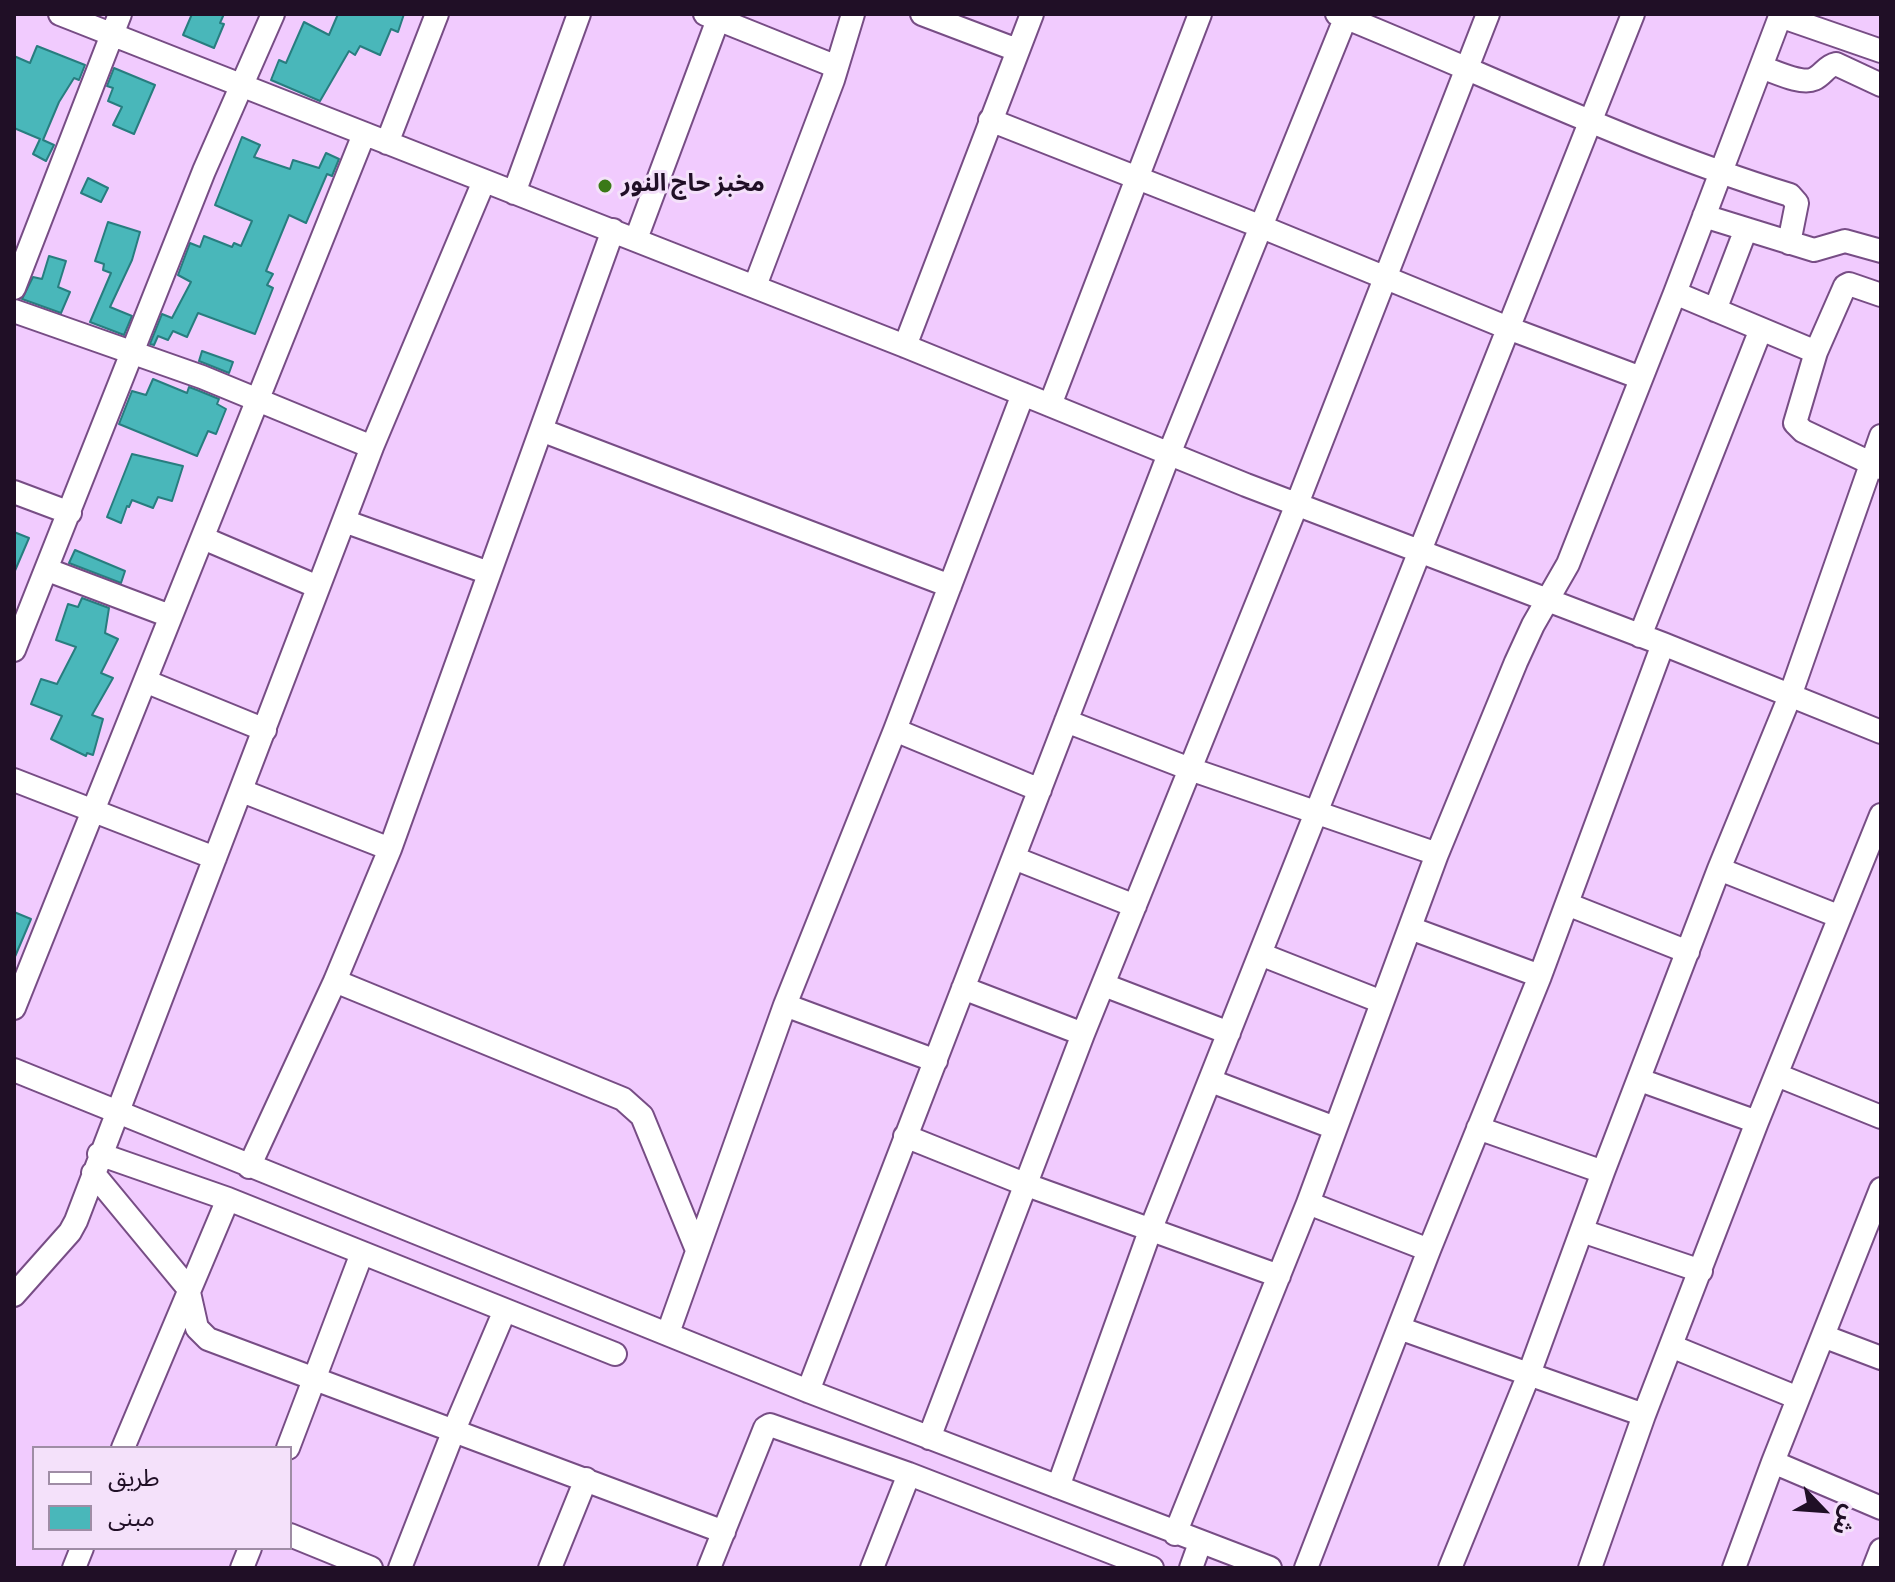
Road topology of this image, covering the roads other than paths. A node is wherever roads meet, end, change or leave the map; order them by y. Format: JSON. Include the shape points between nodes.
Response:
{"nodes":[{"id":1,"x":60,"y":14,"type":"edge"},
{"id":2,"x":273,"y":14,"type":"edge"},
{"id":3,"x":437,"y":14,"type":"edge"},
{"id":4,"x":579,"y":14,"type":"edge"},
{"id":5,"x":853,"y":14,"type":"edge"},
{"id":6,"x":922,"y":14,"type":"edge"},
{"id":7,"x":1032,"y":14,"type":"edge"},
{"id":8,"x":1200,"y":14,"type":"edge"},
{"id":9,"x":1488,"y":14,"type":"edge"},
{"id":10,"x":1633,"y":14,"type":"edge"},
{"id":11,"x":1343,"y":15,"type":"edge"},
{"id":12,"x":1780,"y":15,"type":"edge"},
{"id":13,"x":714,"y":16,"type":"edge"},
{"id":14,"x":116,"y":24,"type":"edge"},
{"id":15,"x":1017,"y":50,"type":"junction"},
{"id":16,"x":1881,"y":51,"type":"edge"},
{"id":17,"x":837,"y":67,"type":"junction"},
{"id":18,"x":1761,"y":67,"type":"junction"},
{"id":19,"x":1466,"y":70,"type":"junction"},
{"id":20,"x":1881,"y":85,"type":"edge"},
{"id":21,"x":243,"y":86,"type":"junction"},
{"id":22,"x":990,"y":120,"type":"junction"},
{"id":23,"x":1590,"y":122,"type":"junction"},
{"id":24,"x":364,"y":134,"type":"junction"},
{"id":25,"x":387,"y":143,"type":"junction"},
{"id":26,"x":1720,"y":173,"type":"junction"},
{"id":27,"x":1138,"y":179,"type":"junction"},
{"id":28,"x":484,"y":181,"type":"junction"},
{"id":29,"x":514,"y":193,"type":"junction"},
{"id":30,"x":1704,"y":216,"type":"junction"},
{"id":31,"x":1262,"y":227,"type":"junction"},
{"id":32,"x":1746,"y":229,"type":"junction"},
{"id":33,"x":613,"y":230,"type":"junction"},
{"id":34,"x":636,"y":239,"type":"junction"},
{"id":35,"x":1789,"y":243,"type":"junction"},
{"id":36,"x":1881,"y":251,"type":"edge"},
{"id":37,"x":1881,"y":258,"type":"edge"},
{"id":38,"x":1384,"y":279,"type":"junction"},
{"id":39,"x":755,"y":286,"type":"junction"},
{"id":40,"x":14,"y":288,"type":"edge"},
{"id":41,"x":1675,"y":293,"type":"junction"},
{"id":42,"x":1876,"y":293,"type":"edge"},
{"id":43,"x":1715,"y":310,"type":"junction"},
{"id":44,"x":14,"y":311,"type":"edge"},
{"id":45,"x":1508,"y":328,"type":"junction"},
{"id":46,"x":1761,"y":329,"type":"junction"},
{"id":47,"x":905,"y":346,"type":"junction"},
{"id":48,"x":1816,"y":352,"type":"junction"},
{"id":49,"x":130,"y":354,"type":"junction"},
{"id":50,"x":1641,"y":378,"type":"junction"},
{"id":51,"x":1023,"y":394,"type":"junction"},
{"id":52,"x":260,"y":400,"type":"junction"},
{"id":53,"x":1050,"y":405,"type":"junction"},
{"id":54,"x":541,"y":430,"type":"junction"},
{"id":55,"x":1881,"y":436,"type":"edge"},
{"id":56,"x":372,"y":447,"type":"junction"},
{"id":57,"x":1169,"y":454,"type":"junction"},
{"id":58,"x":1875,"y":466,"type":"edge"},
{"id":59,"x":14,"y":492,"type":"edge"},
{"id":60,"x":1297,"y":504,"type":"junction"},
{"id":61,"x":70,"y":513,"type":"junction"},
{"id":62,"x":344,"y":521,"type":"junction"},
{"id":63,"x":203,"y":538,"type":"junction"},
{"id":64,"x":1420,"y":552,"type":"junction"},
{"id":65,"x":48,"y":570,"type":"junction"},
{"id":66,"x":489,"y":573,"type":"junction"},
{"id":67,"x":950,"y":586,"type":"junction"},
{"id":68,"x":318,"y":587,"type":"junction"},
{"id":69,"x":1549,"y":601,"type":"junction"},
{"id":70,"x":170,"y":616,"type":"junction"},
{"id":71,"x":1640,"y":636,"type":"junction"},
{"id":72,"x":1663,"y":644,"type":"junction"},
{"id":73,"x":14,"y":650,"type":"edge"},
{"id":74,"x":145,"y":681,"type":"junction"},
{"id":75,"x":1790,"y":696,"type":"junction"},
{"id":76,"x":1066,"y":721,"type":"junction"},
{"id":77,"x":265,"y":730,"type":"junction"},
{"id":78,"x":895,"y":730,"type":"junction"},
{"id":79,"x":1881,"y":732,"type":"edge"},
{"id":80,"x":1190,"y":769,"type":"junction"},
{"id":81,"x":14,"y":780,"type":"edge"},
{"id":82,"x":1040,"y":790,"type":"junction"},
{"id":83,"x":242,"y":791,"type":"junction"},
{"id":84,"x":91,"y":811,"type":"junction"},
{"id":85,"x":1317,"y":814,"type":"junction"},
{"id":86,"x":1881,"y":815,"type":"edge"},
{"id":87,"x":390,"y":849,"type":"junction"},
{"id":88,"x":1437,"y":854,"type":"junction"},
{"id":89,"x":215,"y":858,"type":"junction"},
{"id":90,"x":1014,"y":858,"type":"junction"},
{"id":91,"x":1719,"y":869,"type":"junction"},
{"id":92,"x":1567,"y":904,"type":"junction"},
{"id":93,"x":1135,"y":906,"type":"junction"},
{"id":94,"x":1838,"y":916,"type":"junction"},
{"id":95,"x":1410,"y":928,"type":"junction"},
{"id":96,"x":1688,"y":952,"type":"junction"},
{"id":97,"x":1260,"y":954,"type":"junction"},
{"id":98,"x":1540,"y":976,"type":"junction"},
{"id":99,"x":335,"y":981,"type":"junction"},
{"id":100,"x":1104,"y":985,"type":"junction"},
{"id":101,"x":963,"y":988,"type":"junction"},
{"id":102,"x":1382,"y":1002,"type":"junction"},
{"id":103,"x":785,"y":1005,"type":"junction"},
{"id":104,"x":14,"y":1008,"type":"edge"},
{"id":105,"x":1229,"y":1033,"type":"junction"},
{"id":106,"x":1083,"y":1034,"type":"junction"},
{"id":107,"x":936,"y":1061,"type":"junction"},
{"id":108,"x":14,"y":1070,"type":"edge"},
{"id":109,"x":1777,"y":1075,"type":"junction"},
{"id":110,"x":1640,"y":1080,"type":"junction"},
{"id":111,"x":1211,"y":1081,"type":"junction"},
{"id":112,"x":115,"y":1113,"type":"junction"},
{"id":113,"x":1881,"y":1117,"type":"edge"},
{"id":114,"x":1757,"y":1122,"type":"junction"},
{"id":115,"x":1335,"y":1128,"type":"junction"},
{"id":116,"x":1478,"y":1128,"type":"junction"},
{"id":117,"x":905,"y":1136,"type":"junction"},
{"id":118,"x":96,"y":1163,"type":"junction"},
{"id":119,"x":249,"y":1167,"type":"junction"},
{"id":120,"x":1603,"y":1172,"type":"junction"},
{"id":121,"x":1027,"y":1185,"type":"junction"},
{"id":122,"x":1880,"y":1192,"type":"edge"},
{"id":123,"x":228,"y":1199,"type":"junction"},
{"id":124,"x":1308,"y":1203,"type":"junction"},
{"id":125,"x":1150,"y":1231,"type":"junction"},
{"id":126,"x":1582,"y":1231,"type":"junction"},
{"id":127,"x":697,"y":1250,"type":"junction"},
{"id":128,"x":1429,"y":1250,"type":"junction"},
{"id":129,"x":362,"y":1253,"type":"junction"},
{"id":130,"x":1701,"y":1271,"type":"junction"},
{"id":131,"x":1279,"y":1276,"type":"junction"},
{"id":132,"x":188,"y":1288,"type":"junction"},
{"id":133,"x":14,"y":1295,"type":"edge"},
{"id":134,"x":505,"y":1310,"type":"junction"},
{"id":135,"x":1399,"y":1328,"type":"junction"},
{"id":136,"x":668,"y":1333,"type":"junction"},
{"id":137,"x":1823,"y":1336,"type":"junction"},
{"id":138,"x":1671,"y":1346,"type":"junction"},
{"id":139,"x":615,"y":1354,"type":"dead end"},
{"id":140,"x":1881,"y":1358,"type":"edge"},
{"id":141,"x":1529,"y":1374,"type":"junction"},
{"id":142,"x":315,"y":1378,"type":"junction"},
{"id":143,"x":808,"y":1391,"type":"junction"},
{"id":144,"x":1798,"y":1398,"type":"junction"},
{"id":145,"x":1644,"y":1415,"type":"junction"},
{"id":146,"x":454,"y":1430,"type":"junction"},
{"id":147,"x":929,"y":1438,"type":"junction"},
{"id":148,"x":124,"y":1446,"type":"edge"},
{"id":149,"x":289,"y":1446,"type":"edge"},
{"id":150,"x":1773,"y":1462,"type":"junction"},
{"id":151,"x":909,"y":1474,"type":"junction"},
{"id":152,"x":586,"y":1479,"type":"junction"},
{"id":153,"x":1058,"y":1487,"type":"junction"},
{"id":154,"x":1881,"y":1508,"type":"edge"},
{"id":155,"x":724,"y":1532,"type":"junction"},
{"id":156,"x":1175,"y":1534,"type":"junction"},
{"id":157,"x":292,"y":1536,"type":"edge"},
{"id":158,"x":1200,"y":1543,"type":"junction"},
{"id":159,"x":1881,"y":1550,"type":"edge"},
{"id":160,"x":371,"y":1568,"type":"edge"},
{"id":161,"x":400,"y":1568,"type":"edge"},
{"id":162,"x":550,"y":1568,"type":"edge"},
{"id":163,"x":709,"y":1568,"type":"edge"},
{"id":164,"x":872,"y":1568,"type":"edge"},
{"id":165,"x":1152,"y":1568,"type":"edge"},
{"id":166,"x":1191,"y":1568,"type":"edge"},
{"id":167,"x":1270,"y":1568,"type":"edge"},
{"id":168,"x":1306,"y":1568,"type":"edge"},
{"id":169,"x":1450,"y":1568,"type":"edge"},
{"id":170,"x":1590,"y":1568,"type":"edge"},
{"id":171,"x":1734,"y":1568,"type":"edge"},
{"id":172,"x":1874,"y":1568,"type":"edge"}],
"edges":[{"from":1,"to":14,"type":"street"},
{"from":2,"to":21,"type":"street"},
{"from":3,"to":25,"type":"street"},
{"from":4,"to":29,"type":"street"},
{"from":5,"to":17,"type":"street"},
{"from":6,"to":15,"type":"street"},
{"from":7,"to":15,"type":"street"},
{"from":8,"to":27,"type":"street"},
{"from":9,"to":19,"type":"street"},
{"from":10,"to":23,"type":"street"},
{"from":11,"to":19,"type":"street"},
{"from":11,"to":31,"type":"street"},
{"from":12,"to":16,"type":"street"},
{"from":12,"to":18,"type":"street"},
{"from":13,"to":17,"type":"street"},
{"from":13,"to":34,"type":"street"},
{"from":14,"to":21,"type":"street"},
{"from":14,"to":40,"type":"street"},
{"from":15,"to":22,"type":"street"},
{"from":17,"to":39,"type":"street"},
{"from":18,"to":20,"type":"street","via":[[1806,80],[1836,64]]},
{"from":18,"to":26,"type":"street"},
{"from":19,"to":23,"type":"street"},
{"from":19,"to":38,"type":"street"},
{"from":21,"to":24,"type":"street"},
{"from":21,"to":49,"type":"street"},
{"from":22,"to":27,"type":"street"},
{"from":22,"to":47,"type":"street"},
{"from":23,"to":26,"type":"street"},
{"from":23,"to":45,"type":"street"},
{"from":24,"to":25,"type":"street"},
{"from":24,"to":52,"type":"street"},
{"from":25,"to":28,"type":"street"},
{"from":26,"to":30,"type":"street"},
{"from":26,"to":35,"type":"street","via":[[1795,198]]},
{"from":27,"to":31,"type":"street"},
{"from":27,"to":53,"type":"street"},
{"from":28,"to":29,"type":"street"},
{"from":28,"to":56,"type":"street"},
{"from":29,"to":33,"type":"street"},
{"from":30,"to":32,"type":"street"},
{"from":30,"to":41,"type":"street"},
{"from":31,"to":38,"type":"street"},
{"from":31,"to":57,"type":"street"},
{"from":32,"to":35,"type":"street"},
{"from":32,"to":43,"type":"street"},
{"from":33,"to":34,"type":"street"},
{"from":33,"to":54,"type":"street"},
{"from":34,"to":39,"type":"street"},
{"from":35,"to":36,"type":"street","via":[[1814,250],[1845,241]]},
{"from":37,"to":42,"type":"street"},
{"from":38,"to":45,"type":"street"},
{"from":38,"to":60,"type":"street"},
{"from":39,"to":47,"type":"street"},
{"from":41,"to":43,"type":"street"},
{"from":41,"to":50,"type":"street"},
{"from":42,"to":48,"type":"street","via":[[1846,284]]},
{"from":43,"to":46,"type":"street"},
{"from":44,"to":49,"type":"street"},
{"from":45,"to":50,"type":"street"},
{"from":45,"to":64,"type":"street"},
{"from":46,"to":48,"type":"street"},
{"from":46,"to":71,"type":"street"},
{"from":47,"to":51,"type":"street"},
{"from":48,"to":58,"type":"street","via":[[1795,423]]},
{"from":49,"to":52,"type":"street"},
{"from":49,"to":61,"type":"street"},
{"from":50,"to":69,"type":"street"},
{"from":51,"to":53,"type":"street"},
{"from":51,"to":67,"type":"street"},
{"from":52,"to":56,"type":"street"},
{"from":52,"to":63,"type":"street"},
{"from":53,"to":57,"type":"street"},
{"from":54,"to":66,"type":"street"},
{"from":54,"to":67,"type":"street"},
{"from":55,"to":58,"type":"street"},
{"from":56,"to":62,"type":"street"},
{"from":57,"to":60,"type":"street"},
{"from":57,"to":76,"type":"street"},
{"from":58,"to":75,"type":"street"},
{"from":59,"to":61,"type":"street"},
{"from":60,"to":64,"type":"street"},
{"from":60,"to":80,"type":"street"},
{"from":61,"to":65,"type":"street"},
{"from":62,"to":66,"type":"street"},
{"from":62,"to":68,"type":"street"},
{"from":63,"to":68,"type":"street"},
{"from":63,"to":70,"type":"street"},
{"from":64,"to":69,"type":"street"},
{"from":64,"to":85,"type":"street"},
{"from":65,"to":70,"type":"street"},
{"from":65,"to":73,"type":"street"},
{"from":66,"to":87,"type":"street"},
{"from":67,"to":78,"type":"street"},
{"from":68,"to":77,"type":"street"},
{"from":69,"to":71,"type":"street"},
{"from":69,"to":88,"type":"street","via":[[1516,662]]},
{"from":70,"to":74,"type":"street"},
{"from":71,"to":72,"type":"street"},
{"from":72,"to":75,"type":"street"},
{"from":72,"to":92,"type":"street"},
{"from":74,"to":77,"type":"street"},
{"from":74,"to":84,"type":"street"},
{"from":75,"to":79,"type":"street"},
{"from":75,"to":91,"type":"street"},
{"from":76,"to":80,"type":"street"},
{"from":76,"to":82,"type":"street"},
{"from":77,"to":83,"type":"street"},
{"from":78,"to":82,"type":"street"},
{"from":78,"to":103,"type":"street"},
{"from":80,"to":85,"type":"street"},
{"from":80,"to":93,"type":"street"},
{"from":81,"to":84,"type":"street"},
{"from":82,"to":90,"type":"street"},
{"from":83,"to":87,"type":"street"},
{"from":83,"to":89,"type":"street"},
{"from":84,"to":89,"type":"street"},
{"from":84,"to":104,"type":"street"},
{"from":85,"to":88,"type":"street"},
{"from":85,"to":97,"type":"street"},
{"from":86,"to":94,"type":"street"},
{"from":87,"to":99,"type":"street"},
{"from":88,"to":95,"type":"street"},
{"from":89,"to":112,"type":"street"},
{"from":90,"to":93,"type":"street"},
{"from":90,"to":101,"type":"street"},
{"from":91,"to":94,"type":"street"},
{"from":91,"to":96,"type":"street"},
{"from":92,"to":96,"type":"street"},
{"from":92,"to":98,"type":"street"},
{"from":93,"to":100,"type":"street"},
{"from":94,"to":109,"type":"street"},
{"from":95,"to":98,"type":"street"},
{"from":95,"to":102,"type":"street"},
{"from":96,"to":110,"type":"street"},
{"from":97,"to":102,"type":"street"},
{"from":97,"to":105,"type":"street"},
{"from":98,"to":116,"type":"street"},
{"from":99,"to":119,"type":"street"},
{"from":99,"to":127,"type":"street","via":[[623,1099],[642,1116]]},
{"from":100,"to":105,"type":"street"},
{"from":100,"to":106,"type":"street"},
{"from":101,"to":106,"type":"street"},
{"from":101,"to":107,"type":"street"},
{"from":102,"to":115,"type":"street"},
{"from":103,"to":107,"type":"street"},
{"from":103,"to":127,"type":"street"},
{"from":105,"to":111,"type":"street"},
{"from":106,"to":121,"type":"street"},
{"from":107,"to":117,"type":"street"},
{"from":108,"to":112,"type":"street"},
{"from":109,"to":113,"type":"street"},
{"from":109,"to":114,"type":"street"},
{"from":110,"to":114,"type":"street"},
{"from":110,"to":120,"type":"street"},
{"from":111,"to":115,"type":"street"},
{"from":111,"to":125,"type":"street"},
{"from":112,"to":118,"type":"street"},
{"from":112,"to":119,"type":"street"},
{"from":114,"to":130,"type":"street"},
{"from":115,"to":124,"type":"street"},
{"from":116,"to":120,"type":"street"},
{"from":116,"to":128,"type":"street"},
{"from":117,"to":121,"type":"street"},
{"from":117,"to":143,"type":"street"},
{"from":118,"to":123,"type":"street"},
{"from":118,"to":132,"type":"street"},
{"from":118,"to":133,"type":"street","via":[[70,1232]]},
{"from":119,"to":136,"type":"street"},
{"from":120,"to":126,"type":"street"},
{"from":121,"to":125,"type":"street"},
{"from":121,"to":147,"type":"street"},
{"from":122,"to":137,"type":"street"},
{"from":123,"to":129,"type":"street"},
{"from":123,"to":132,"type":"street"},
{"from":124,"to":128,"type":"street"},
{"from":124,"to":131,"type":"street"},
{"from":125,"to":131,"type":"street"},
{"from":125,"to":153,"type":"street"},
{"from":126,"to":130,"type":"street"},
{"from":126,"to":141,"type":"street"},
{"from":127,"to":136,"type":"street"},
{"from":128,"to":135,"type":"street"},
{"from":129,"to":134,"type":"street"},
{"from":129,"to":142,"type":"street"},
{"from":130,"to":138,"type":"street"},
{"from":131,"to":156,"type":"street"},
{"from":132,"to":142,"type":"street","via":[[202,1334]]},
{"from":132,"to":148,"type":"street"},
{"from":134,"to":139,"type":"street"},
{"from":134,"to":146,"type":"street"},
{"from":135,"to":141,"type":"street"},
{"from":135,"to":168,"type":"street"},
{"from":136,"to":143,"type":"street"},
{"from":137,"to":140,"type":"street"},
{"from":137,"to":144,"type":"street"},
{"from":138,"to":144,"type":"street"},
{"from":138,"to":145,"type":"street"},
{"from":141,"to":145,"type":"street"},
{"from":141,"to":169,"type":"street"},
{"from":142,"to":146,"type":"street"},
{"from":142,"to":149,"type":"street"},
{"from":143,"to":147,"type":"street"},
{"from":144,"to":150,"type":"street"},
{"from":145,"to":170,"type":"street"},
{"from":146,"to":152,"type":"street"},
{"from":146,"to":161,"type":"street"},
{"from":147,"to":153,"type":"street"},
{"from":150,"to":154,"type":"street"},
{"from":150,"to":171,"type":"street"},
{"from":151,"to":155,"type":"street","via":[[770,1425]]},
{"from":151,"to":164,"type":"street"},
{"from":151,"to":165,"type":"street"},
{"from":152,"to":155,"type":"street"},
{"from":152,"to":162,"type":"street"},
{"from":153,"to":156,"type":"street"},
{"from":155,"to":163,"type":"street"},
{"from":156,"to":158,"type":"street"},
{"from":157,"to":160,"type":"street"},
{"from":158,"to":166,"type":"street"},
{"from":158,"to":167,"type":"street"},
{"from":159,"to":172,"type":"street"}]}
